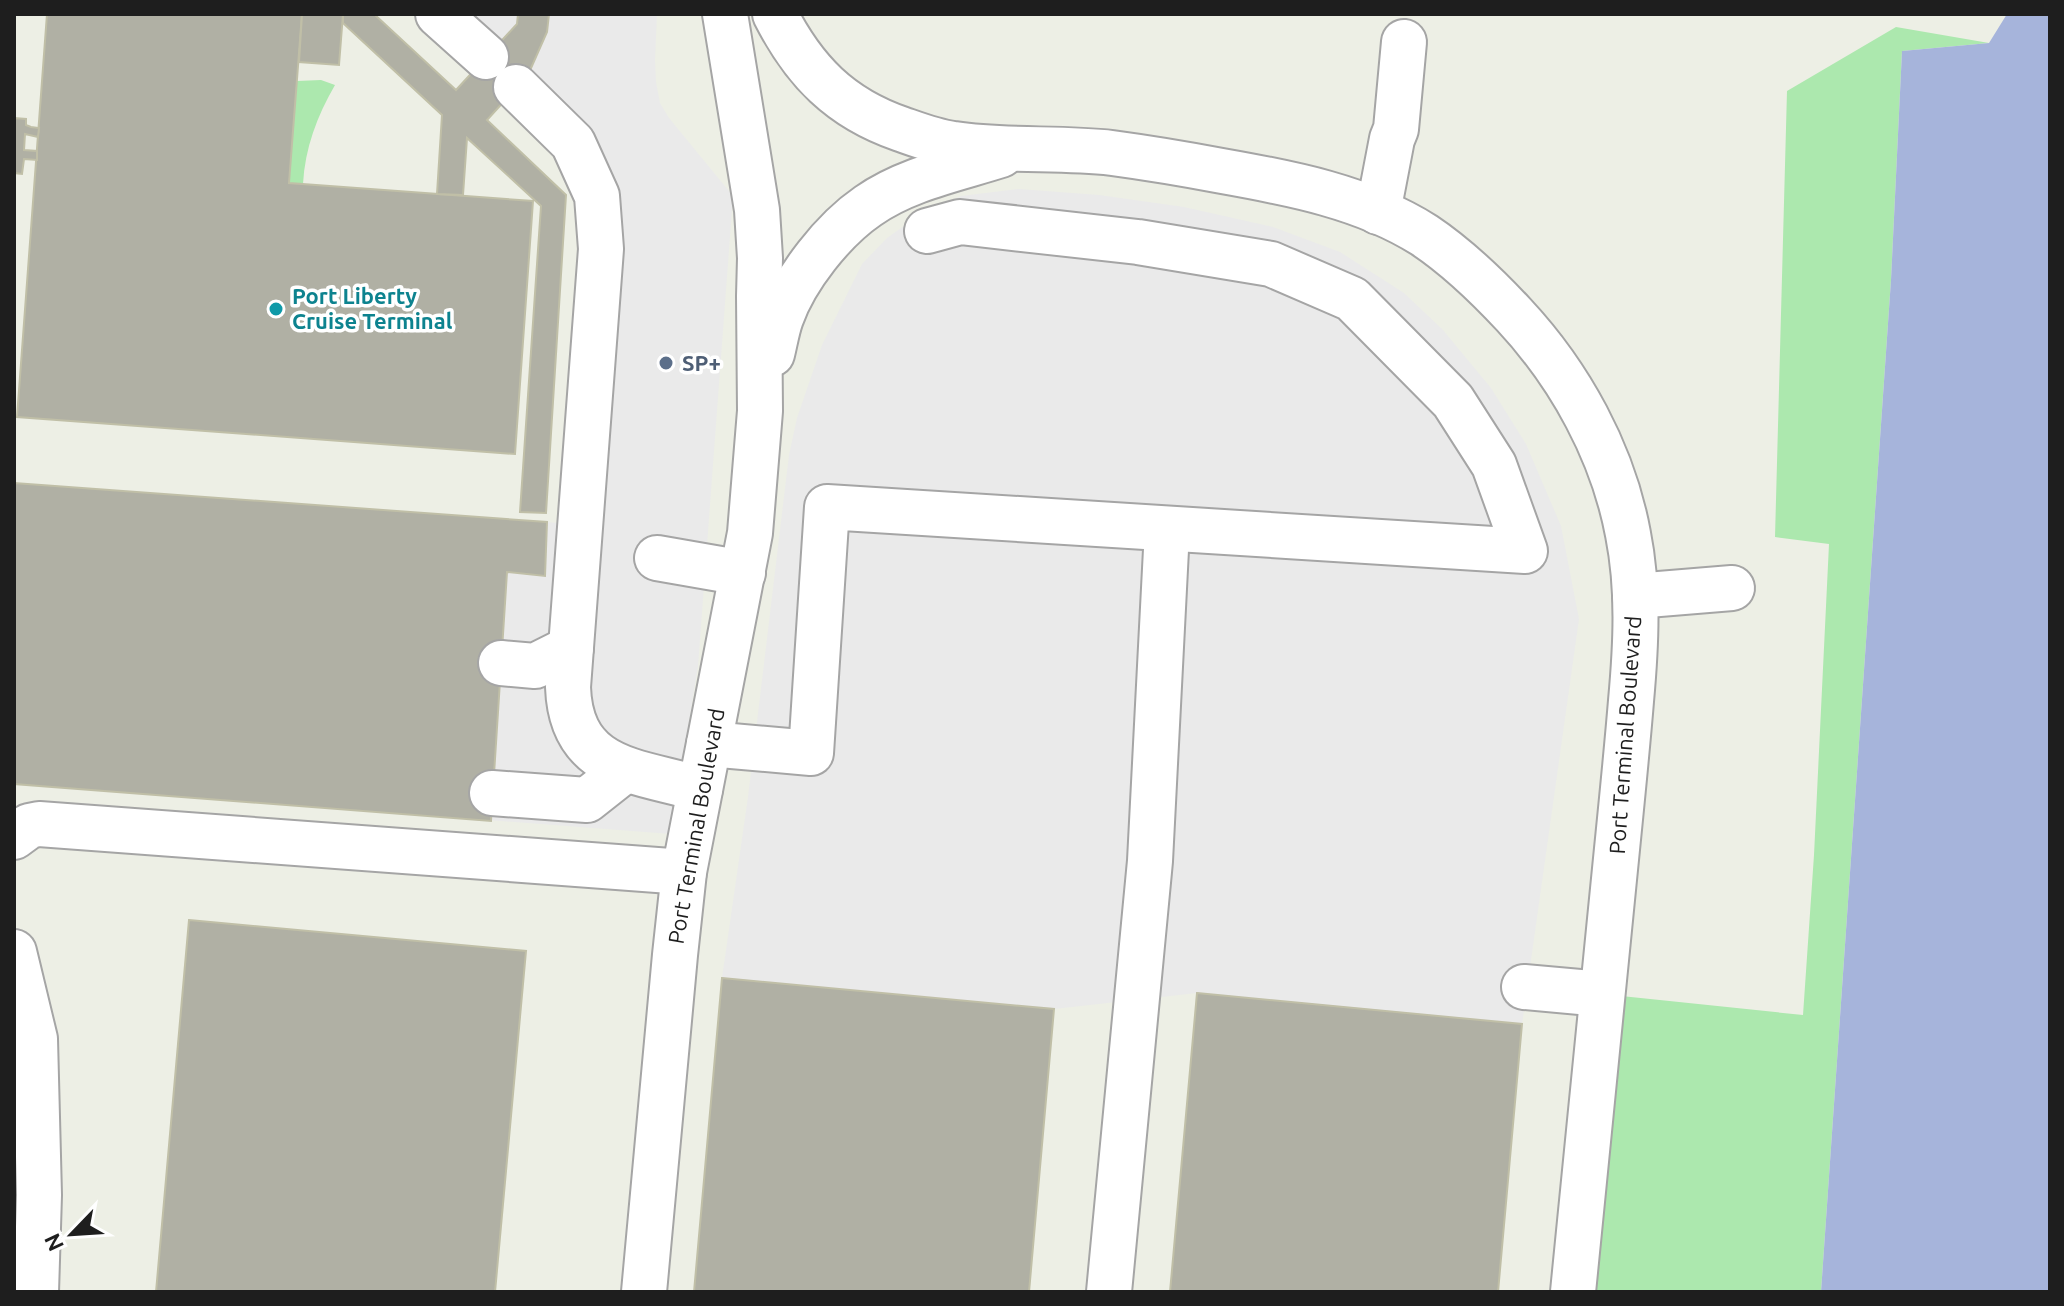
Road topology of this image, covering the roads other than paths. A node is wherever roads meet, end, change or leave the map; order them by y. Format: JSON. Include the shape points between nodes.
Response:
{"nodes":[{"id":1,"x":438,"y":14,"type":"edge"},
{"id":2,"x":725,"y":14,"type":"edge"},
{"id":3,"x":775,"y":14,"type":"edge"},
{"id":4,"x":1405,"y":27,"type":"edge"},
{"id":5,"x":1019,"y":149,"type":"junction"},
{"id":6,"x":1378,"y":212,"type":"junction"},
{"id":7,"x":927,"y":231,"type":"dead end"},
{"id":8,"x":760,"y":411,"type":"junction"},
{"id":9,"x":1167,"y":530,"type":"junction"},
{"id":10,"x":657,"y":558,"type":"dead end"},
{"id":11,"x":743,"y":573,"type":"junction"},
{"id":12,"x":1732,"y":588,"type":"dead end"},
{"id":13,"x":1635,"y":596,"type":"junction"},
{"id":14,"x":571,"y":648,"type":"junction"},
{"id":15,"x":501,"y":663,"type":"dead end"},
{"id":16,"x":581,"y":736,"type":"junction"},
{"id":17,"x":709,"y":744,"type":"junction"},
{"id":18,"x":625,"y":770,"type":"junction"},
{"id":19,"x":700,"y":789,"type":"junction"},
{"id":20,"x":14,"y":837,"type":"edge"},
{"id":21,"x":684,"y":872,"type":"junction"},
{"id":22,"x":14,"y":952,"type":"edge"},
{"id":23,"x":1524,"y":987,"type":"dead end"},
{"id":24,"x":1602,"y":994,"type":"junction"},
{"id":25,"x":36,"y":1292,"type":"edge"},
{"id":26,"x":644,"y":1292,"type":"edge"},
{"id":27,"x":1109,"y":1292,"type":"edge"},
{"id":28,"x":1573,"y":1292,"type":"edge"}],
"edges":[{"from":1,"to":14,"type":"street","via":[[573,143],[597,196],[601,249]]},
{"from":2,"to":8,"type":"street","name":"Port Terminal Boulevard","via":[[757,210]]},
{"from":3,"to":5,"type":"street","name":"Port Terminal Boulevard","via":[[824,85],[881,123],[953,144]]},
{"from":4,"to":6,"type":"street","via":[[1396,129]]},
{"from":5,"to":6,"type":"street","name":"Port Terminal Boulevard","via":[[1152,158],[1297,186]]},
{"from":5,"to":8,"type":"street","name":"Port Terminal Boulevard","via":[[890,194],[845,226],[789,297],[779,320]]},
{"from":6,"to":13,"type":"street","name":"Port Terminal Boulevard","via":[[1422,234],[1474,275],[1553,361],[1610,473],[1628,533]]},
{"from":7,"to":9,"type":"street","via":[[960,222],[1138,242],[1271,264],[1352,299],[1453,401],[1494,465],[1525,551]]},
{"from":8,"to":11,"type":"street","name":"Port Terminal Boulevard"},
{"from":9,"to":17,"type":"street","via":[[827,507],[811,753]]},
{"from":9,"to":27,"type":"street","via":[[1150,861]]},
{"from":10,"to":11,"type":"street"},
{"from":11,"to":17,"type":"street","name":"Port Terminal Boulevard"},
{"from":12,"to":13,"type":"street"},
{"from":13,"to":24,"type":"street","name":"Port Terminal Boulevard","via":[[1628,746]]},
{"from":14,"to":15,"type":"street","via":[[535,666]]},
{"from":14,"to":16,"type":"street","via":[[568,702]]},
{"from":16,"to":18,"type":"street","via":[[607,762]]},
{"from":16,"to":18,"type":"street","via":[[553,768],[493,781],[587,800]]},
{"from":17,"to":19,"type":"street","name":"Port Terminal Boulevard"},
{"from":18,"to":19,"type":"street"},
{"from":19,"to":21,"type":"street","name":"Port Terminal Boulevard"},
{"from":20,"to":21,"type":"street","via":[[39,824]]},
{"from":21,"to":26,"type":"street","name":"Port Terminal Boulevard"},
{"from":22,"to":25,"type":"street","via":[[35,1039]]},
{"from":23,"to":24,"type":"street"},
{"from":24,"to":28,"type":"street","name":"Port Terminal Boulevard"}]}
